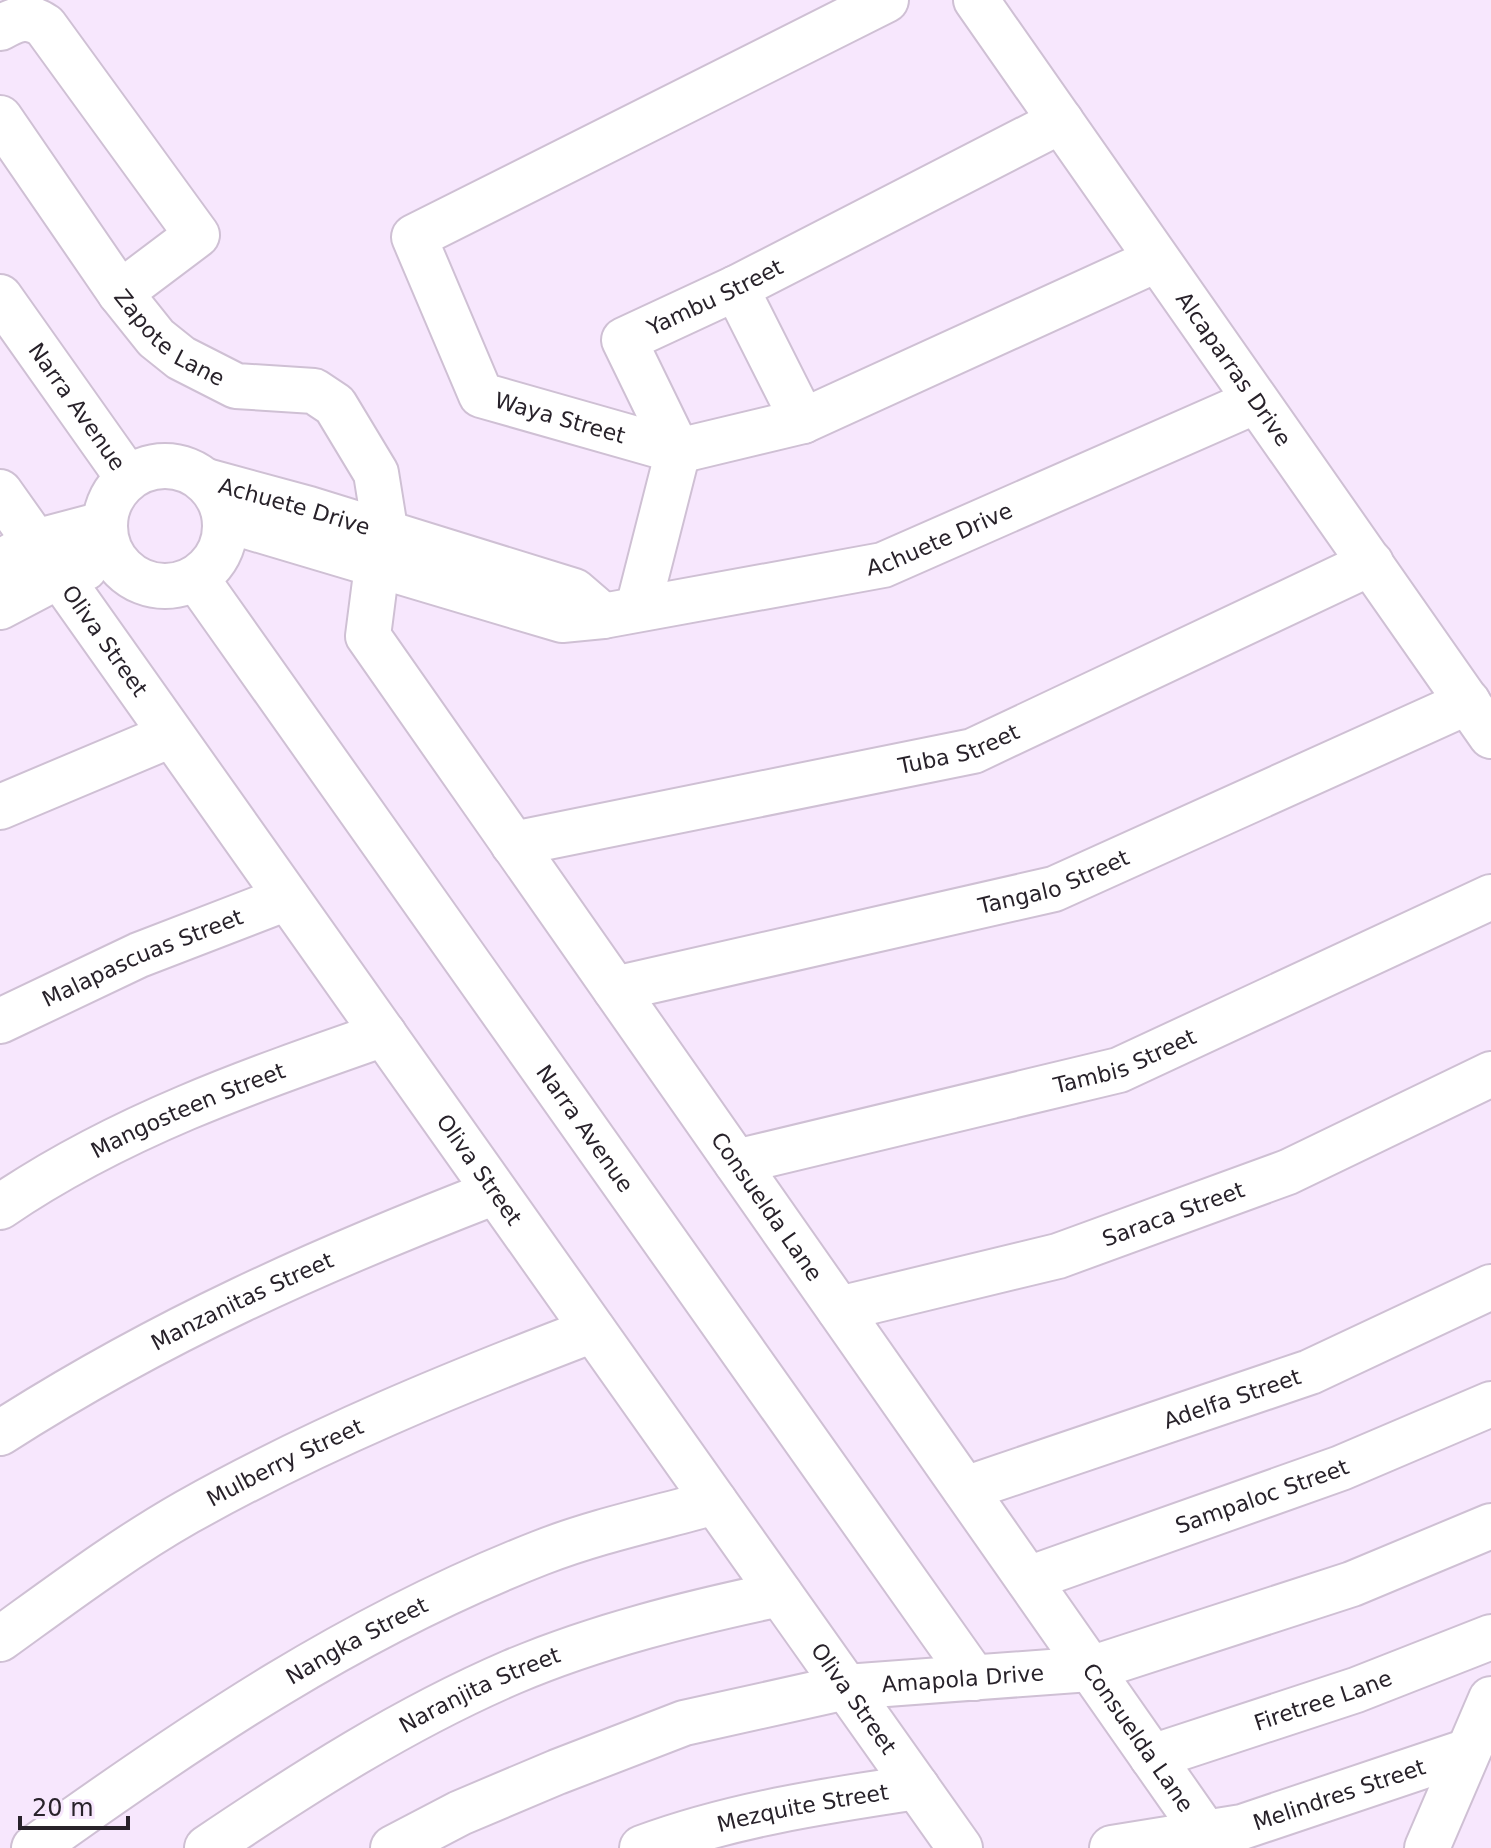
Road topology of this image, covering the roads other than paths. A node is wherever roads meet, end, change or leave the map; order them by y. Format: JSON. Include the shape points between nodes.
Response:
{"nodes":[{"id":1,"x":886,"y":0,"type":"edge"},
{"id":2,"x":976,"y":0,"type":"edge"},
{"id":3,"x":0,"y":28,"type":"edge"},
{"id":4,"x":0,"y":118,"type":"edge"},
{"id":5,"x":1061,"y":121,"type":"junction"},
{"id":6,"x":1156,"y":260,"type":"junction"},
{"id":7,"x":736,"y":288,"type":"junction"},
{"id":8,"x":120,"y":293,"type":"junction"},
{"id":9,"x":0,"y":297,"type":"edge"},
{"id":10,"x":1256,"y":401,"type":"junction"},
{"id":11,"x":803,"y":421,"type":"junction"},
{"id":12,"x":678,"y":451,"type":"junction"},
{"id":13,"x":128,"y":478,"type":"junction"},
{"id":14,"x":206,"y":481,"type":"junction"},
{"id":15,"x":0,"y":492,"type":"edge"},
{"id":16,"x":226,"y":520,"type":"junction"},
{"id":17,"x":109,"y":542,"type":"junction"},
{"id":18,"x":381,"y":551,"type":"junction"},
{"id":19,"x":32,"y":560,"type":"edge"},
{"id":20,"x":1371,"y":563,"type":"junction"},
{"id":21,"x":196,"y":578,"type":"junction"},
{"id":22,"x":0,"y":607,"type":"edge"},
{"id":23,"x":621,"y":612,"type":"junction"},
{"id":24,"x":1480,"y":719,"type":"edge"},
{"id":25,"x":171,"y":735,"type":"junction"},
{"id":26,"x":7,"y":792,"type":"edge"},
{"id":27,"x":513,"y":844,"type":"junction"},
{"id":28,"x":1491,"y":897,"type":"edge"},
{"id":29,"x":287,"y":898,"type":"junction"},
{"id":30,"x":615,"y":989,"type":"junction"},
{"id":31,"x":0,"y":1021,"type":"edge"},
{"id":32,"x":384,"y":1034,"type":"junction"},
{"id":33,"x":1491,"y":1074,"type":"edge"},
{"id":34,"x":736,"y":1162,"type":"junction"},
{"id":35,"x":495,"y":1192,"type":"junction"},
{"id":36,"x":0,"y":1207,"type":"edge"},
{"id":37,"x":1491,"y":1287,"type":"edge"},
{"id":38,"x":839,"y":1309,"type":"junction"},
{"id":39,"x":593,"y":1330,"type":"junction"},
{"id":40,"x":1491,"y":1404,"type":"edge"},
{"id":41,"x":0,"y":1433,"type":"edge"},
{"id":42,"x":965,"y":1489,"type":"junction"},
{"id":43,"x":715,"y":1502,"type":"junction"},
{"id":44,"x":1491,"y":1526,"type":"edge"},
{"id":45,"x":1028,"y":1579,"type":"junction"},
{"id":46,"x":780,"y":1594,"type":"junction"},
{"id":47,"x":1491,"y":1637,"type":"edge"},
{"id":48,"x":0,"y":1639,"type":"edge"},
{"id":49,"x":1090,"y":1669,"type":"junction"},
{"id":50,"x":974,"y":1678,"type":"junction"},
{"id":51,"x":846,"y":1687,"type":"junction"},
{"id":52,"x":1491,"y":1699,"type":"edge"},
{"id":53,"x":1468,"y":1751,"type":"junction"},
{"id":54,"x":1152,"y":1757,"type":"junction"},
{"id":55,"x":917,"y":1787,"type":"junction"},
{"id":56,"x":1206,"y":1834,"type":"junction"},
{"id":57,"x":34,"y":1848,"type":"edge"},
{"id":58,"x":207,"y":1848,"type":"edge"},
{"id":59,"x":393,"y":1848,"type":"edge"},
{"id":60,"x":642,"y":1848,"type":"edge"},
{"id":61,"x":960,"y":1848,"type":"edge"},
{"id":62,"x":1112,"y":1848,"type":"edge"},
{"id":63,"x":1427,"y":1848,"type":"edge"}],
"edges":[{"from":1,"to":12,"type":"street","name":"Waya Street","via":[[414,237],[481,395]]},
{"from":2,"to":5,"type":"street","name":"Alcaparras Drive"},
{"from":3,"to":8,"type":"street","via":[[23,18],[45,26],[197,235]]},
{"from":4,"to":8,"type":"street","name":"Zapote Lane"},
{"from":5,"to":6,"type":"street","name":"Alcaparras Drive"},
{"from":5,"to":7,"type":"street","name":"Yambu Street"},
{"from":6,"to":10,"type":"street","name":"Alcaparras Drive"},
{"from":6,"to":11,"type":"street","name":"Waya Street"},
{"from":7,"to":11,"type":"street"},
{"from":7,"to":12,"type":"street","name":"Yambu Street","via":[[624,340]]},
{"from":8,"to":18,"type":"street","name":"Zapote Lane","via":[[156,338],[211,374],[236,386],[325,395],[376,473]]},
{"from":9,"to":13,"type":"street","name":"Narra Avenue"},
{"from":10,"to":20,"type":"street","name":"Alcaparras Drive"},
{"from":10,"to":23,"type":"street","name":"Achuete Drive","via":[[883,565]]},
{"from":11,"to":12,"type":"street","name":"Waya Street"},
{"from":12,"to":23,"type":"street"},
{"from":13,"to":14,"type":"street","via":[[167,467]]},
{"from":13,"to":17,"type":"street","via":[[111,495]]},
{"from":14,"to":16,"type":"street"},
{"from":14,"to":18,"type":"street","name":"Achuete Drive","via":[[309,509]]},
{"from":15,"to":19,"type":"street","name":"Oliva Street"},
{"from":16,"to":18,"type":"street","name":"Achuete Drive"},
{"from":16,"to":21,"type":"street","via":[[220,555]]},
{"from":17,"to":19,"type":"street"},
{"from":17,"to":21,"type":"street","via":[[136,578],[174,586]]},
{"from":18,"to":23,"type":"street","name":"Achuete Drive","via":[[562,620]]},
{"from":18,"to":27,"type":"street","name":"Consuelda Lane","via":[[368,636]]},
{"from":19,"to":22,"type":"street"},
{"from":19,"to":25,"type":"street","name":"Oliva Street"},
{"from":20,"to":24,"type":"street","name":"Alcaparras Drive"},
{"from":20,"to":27,"type":"street","name":"Tuba Street","via":[[973,751]]},
{"from":21,"to":50,"type":"street","name":"Narra Avenue"},
{"from":24,"to":30,"type":"street","name":"Tangalo Street","via":[[1054,889]]},
{"from":25,"to":26,"type":"street"},
{"from":25,"to":29,"type":"street","name":"Oliva Street"},
{"from":27,"to":30,"type":"street","name":"Consuelda Lane"},
{"from":28,"to":34,"type":"street","name":"Tambis Street","via":[[1119,1070]]},
{"from":29,"to":31,"type":"street","name":"Malapascuas Street","via":[[139,955]]},
{"from":29,"to":32,"type":"street","name":"Oliva Street"},
{"from":30,"to":34,"type":"street","name":"Consuelda Lane"},
{"from":32,"to":35,"type":"street","name":"Oliva Street"},
{"from":32,"to":36,"type":"street","name":"Mangosteen Street","via":[[235,1086],[49,1174]]},
{"from":33,"to":38,"type":"street","name":"Saraca Street","via":[[1288,1172],[1058,1256]]},
{"from":34,"to":38,"type":"street","name":"Consuelda Lane"},
{"from":35,"to":39,"type":"street","name":"Oliva Street"},
{"from":35,"to":41,"type":"street","name":"Manzanitas Street","via":[[341,1252],[233,1302],[90,1375]]},
{"from":37,"to":42,"type":"street","name":"Adelfa Street","via":[[1310,1372]]},
{"from":38,"to":42,"type":"street","name":"Consuelda Lane"},
{"from":39,"to":43,"type":"street","name":"Oliva Street"},
{"from":39,"to":48,"type":"street","name":"Mulberry Street","via":[[435,1391],[249,1479],[134,1546]]},
{"from":40,"to":45,"type":"street","name":"Sampaloc Street","via":[[1341,1468]]},
{"from":42,"to":45,"type":"street","name":"Consuelda Lane"},
{"from":43,"to":46,"type":"street","name":"Oliva Street"},
{"from":43,"to":57,"type":"street","name":"Nangka Street","via":[[542,1552],[355,1639],[189,1737]]},
{"from":44,"to":49,"type":"street","name":"Amapola Drive","via":[[1352,1584]]},
{"from":45,"to":49,"type":"street","name":"Consuelda Lane"},
{"from":46,"to":51,"type":"street","name":"Oliva Street"},
{"from":46,"to":58,"type":"street","name":"Naranjita Street","via":[[708,1609],[514,1671],[359,1749]]},
{"from":47,"to":54,"type":"street","name":"Firetree Lane","via":[[1356,1690]]},
{"from":49,"to":50,"type":"street","name":"Amapola Drive"},
{"from":49,"to":54,"type":"street","name":"Consuelda Lane"},
{"from":50,"to":51,"type":"street","name":"Amapola Drive"},
{"from":51,"to":55,"type":"street","name":"Oliva Street"},
{"from":51,"to":59,"type":"street","name":"Amapola Drive","via":[[684,1723],[543,1777]]},
{"from":52,"to":53,"type":"street"},
{"from":53,"to":56,"type":"street","name":"Melindres Street","via":[[1242,1827]]},
{"from":53,"to":63,"type":"street"},
{"from":54,"to":56,"type":"street","name":"Consuelda Lane"},
{"from":55,"to":60,"type":"street","name":"Mezquite Street","via":[[781,1808]]},
{"from":55,"to":61,"type":"street","name":"Oliva Street"},
{"from":56,"to":62,"type":"street","name":"Melindres Street"}]}
